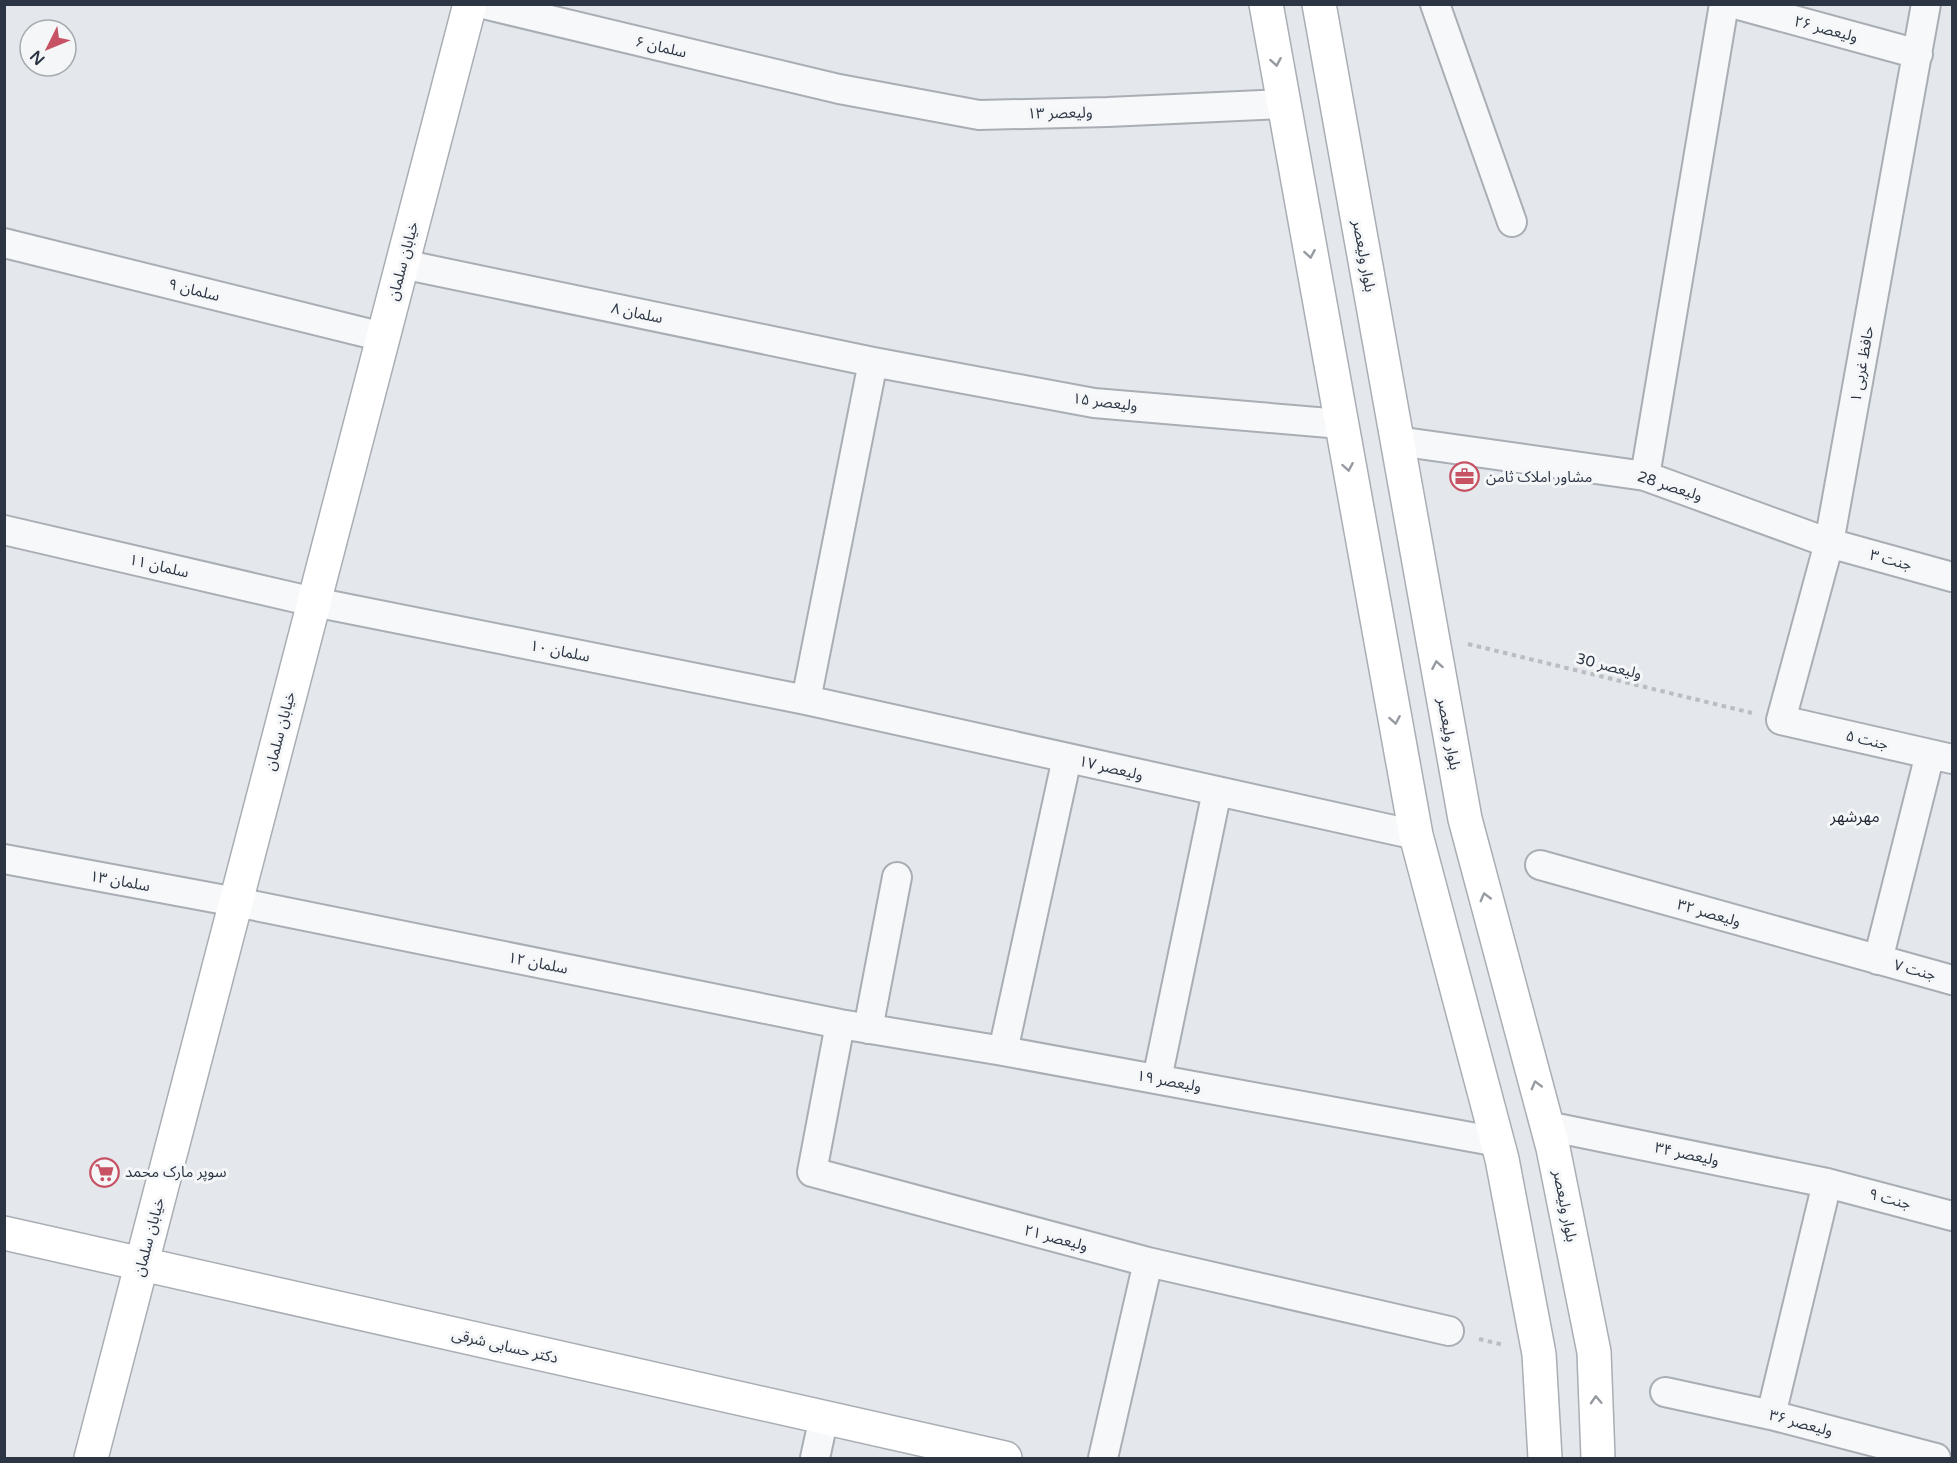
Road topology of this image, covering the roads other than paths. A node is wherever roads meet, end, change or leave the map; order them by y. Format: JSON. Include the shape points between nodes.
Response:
{"nodes":[{"id":1,"x":470,"y":4,"type":"edge"},
{"id":2,"x":483,"y":4,"type":"edge"},
{"id":3,"x":1266,"y":4,"type":"edge"},
{"id":4,"x":1318,"y":4,"type":"edge"},
{"id":5,"x":1435,"y":4,"type":"edge"},
{"id":6,"x":1724,"y":4,"type":"edge"},
{"id":7,"x":1735,"y":4,"type":"edge"},
{"id":8,"x":1926,"y":4,"type":"edge"},
{"id":9,"x":1918,"y":54,"type":"junction"},
{"id":10,"x":839,"y":89,"type":"joint"},
{"id":11,"x":1283,"y":104,"type":"junction"},
{"id":12,"x":1512,"y":222,"type":"dead end"},
{"id":13,"x":4,"y":243,"type":"edge"},
{"id":14,"x":402,"y":264,"type":"junction"},
{"id":15,"x":383,"y":337,"type":"junction"},
{"id":16,"x":873,"y":362,"type":"junction"},
{"id":17,"x":1341,"y":424,"type":"junction"},
{"id":18,"x":1397,"y":441,"type":"junction"},
{"id":19,"x":1645,"y":476,"type":"junction"},
{"id":20,"x":4,"y":530,"type":"edge"},
{"id":21,"x":1829,"y":543,"type":"junction"},
{"id":22,"x":1953,"y":577,"type":"edge"},
{"id":23,"x":314,"y":602,"type":"junction"},
{"id":24,"x":806,"y":700,"type":"junction"},
{"id":25,"x":1781,"y":720,"type":"joint"},
{"id":26,"x":1941,"y":757,"type":"edge"},
{"id":27,"x":1067,"y":758,"type":"junction"},
{"id":28,"x":1217,"y":791,"type":"junction"},
{"id":29,"x":1416,"y":835,"type":"junction"},
{"id":30,"x":4,"y":859,"type":"edge"},
{"id":31,"x":1540,"y":865,"type":"dead end"},
{"id":32,"x":897,"y":877,"type":"dead end"},
{"id":33,"x":236,"y":902,"type":"junction"},
{"id":34,"x":1878,"y":960,"type":"junction"},
{"id":35,"x":1953,"y":980,"type":"edge"},
{"id":36,"x":840,"y":1024,"type":"junction"},
{"id":37,"x":868,"y":1029,"type":"junction"},
{"id":38,"x":1003,"y":1051,"type":"junction"},
{"id":39,"x":1157,"y":1079,"type":"junction"},
{"id":40,"x":1547,"y":1126,"type":"junction"},
{"id":41,"x":1498,"y":1142,"type":"junction"},
{"id":42,"x":1827,"y":1183,"type":"junction"},
{"id":43,"x":1953,"y":1216,"type":"edge"},
{"id":44,"x":4,"y":1233,"type":"edge"},
{"id":45,"x":1148,"y":1262,"type":"junction"},
{"id":46,"x":141,"y":1264,"type":"junction"},
{"id":47,"x":1449,"y":1331,"type":"road end"},
{"id":48,"x":1665,"y":1392,"type":"dead end"},
{"id":49,"x":1771,"y":1414,"type":"junction"},
{"id":50,"x":824,"y":1418,"type":"junction"},
{"id":51,"x":91,"y":1458,"type":"edge"},
{"id":52,"x":815,"y":1458,"type":"edge"},
{"id":53,"x":1005,"y":1458,"type":"edge"},
{"id":54,"x":1103,"y":1458,"type":"edge"},
{"id":55,"x":1545,"y":1458,"type":"edge"},
{"id":56,"x":1598,"y":1458,"type":"edge"},
{"id":57,"x":1936,"y":1458,"type":"edge"}],
"edges":[{"from":1,"to":14,"type":"main road","name":"خیابان سلمان"},
{"from":2,"to":10,"type":"street","name":"سلمان ۶"},
{"from":3,"to":11,"type":"main road","one_way":true},
{"from":4,"to":18,"type":"main road","name":"بلوار ولیعصر"},
{"from":5,"to":12,"type":"street"},
{"from":6,"to":19,"type":"street"},
{"from":7,"to":9,"type":"street","name":"ولیعصر ۲۶"},
{"from":8,"to":9,"type":"street","name":"حافظ غربی ۱"},
{"from":9,"to":21,"type":"street","name":"حافظ غربی ۱"},
{"from":10,"to":11,"type":"street","name":"ولیعصر ۱۳","via":[[979,115]]},
{"from":11,"to":17,"type":"main road","one_way":true},
{"from":13,"to":15,"type":"street","name":"سلمان ۹"},
{"from":14,"to":15,"type":"main road","name":"خیابان سلمان"},
{"from":14,"to":16,"type":"street","name":"سلمان ۸"},
{"from":15,"to":23,"type":"main road","name":"خیابان سلمان"},
{"from":16,"to":17,"type":"street","name":"ولیعصر ۱۵","via":[[1094,403]]},
{"from":16,"to":24,"type":"street"},
{"from":17,"to":29,"type":"main road","one_way":true},
{"from":18,"to":19,"type":"street","name":"ولیعصر 28"},
{"from":40,"to":18,"type":"main road","name":"بلوار ولیعصر","one_way":true,"via":[[1469,837]]},
{"from":19,"to":21,"type":"street","name":"ولیعصر 28"},
{"from":20,"to":23,"type":"street","name":"سلمان ۱۱"},
{"from":21,"to":22,"type":"street","name":"جنت ۳"},
{"from":21,"to":25,"type":"street","name":"حافظ غربی ۱"},
{"from":23,"to":24,"type":"street","name":"سلمان ۱۰"},
{"from":23,"to":33,"type":"main road","name":"خیابان سلمان"},
{"from":24,"to":27,"type":"street","name":"ولیعصر ۱۷"},
{"from":25,"to":26,"type":"street","name":"جنت ۵"},
{"from":26,"to":34,"type":"street"},
{"from":27,"to":28,"type":"street","name":"ولیعصر ۱۷"},
{"from":27,"to":38,"type":"street"},
{"from":28,"to":29,"type":"street","name":"ولیعصر ۱۷"},
{"from":28,"to":39,"type":"street"},
{"from":29,"to":41,"type":"main road"},
{"from":30,"to":33,"type":"street","name":"سلمان ۱۳"},
{"from":31,"to":34,"type":"street","name":"ولیعصر ۳۲"},
{"from":32,"to":37,"type":"street"},
{"from":33,"to":36,"type":"street","name":"سلمان ۱۲"},
{"from":33,"to":46,"type":"main road","name":"خیابان سلمان"},
{"from":34,"to":35,"type":"street","name":"جنت ۷"},
{"from":36,"to":37,"type":"street","name":"ولیعصر ۱۹"},
{"from":36,"to":45,"type":"street","name":"ولیعصر ۲۱","via":[[812,1172]]},
{"from":37,"to":38,"type":"street","name":"ولیعصر ۱۹"},
{"from":38,"to":39,"type":"street","name":"ولیعصر ۱۹"},
{"from":39,"to":41,"type":"street","name":"ولیعصر ۱۹"},
{"from":40,"to":42,"type":"street","name":"ولیعصر ۳۴"},
{"from":56,"to":40,"type":"main road","name":"بلوار ولیعصر","one_way":true,"via":[[1593,1352]]},
{"from":41,"to":55,"type":"main road","via":[[1539,1354]]},
{"from":42,"to":43,"type":"street","name":"جنت ۹"},
{"from":42,"to":49,"type":"street"},
{"from":44,"to":46,"type":"main road","name":"دکتر حسابی شرقی"},
{"from":45,"to":47,"type":"street","name":"ولیعصر ۲۱"},
{"from":45,"to":54,"type":"street"},
{"from":46,"to":50,"type":"main road","name":"دکتر حسابی شرقی"},
{"from":46,"to":51,"type":"main road","name":"خیابان سلمان"},
{"from":48,"to":49,"type":"street","name":"ولیعصر ۳۶"},
{"from":49,"to":57,"type":"street","name":"ولیعصر ۳۶"},
{"from":50,"to":52,"type":"street"},
{"from":50,"to":53,"type":"main road","name":"دکتر حسابی شرقی"}]}
